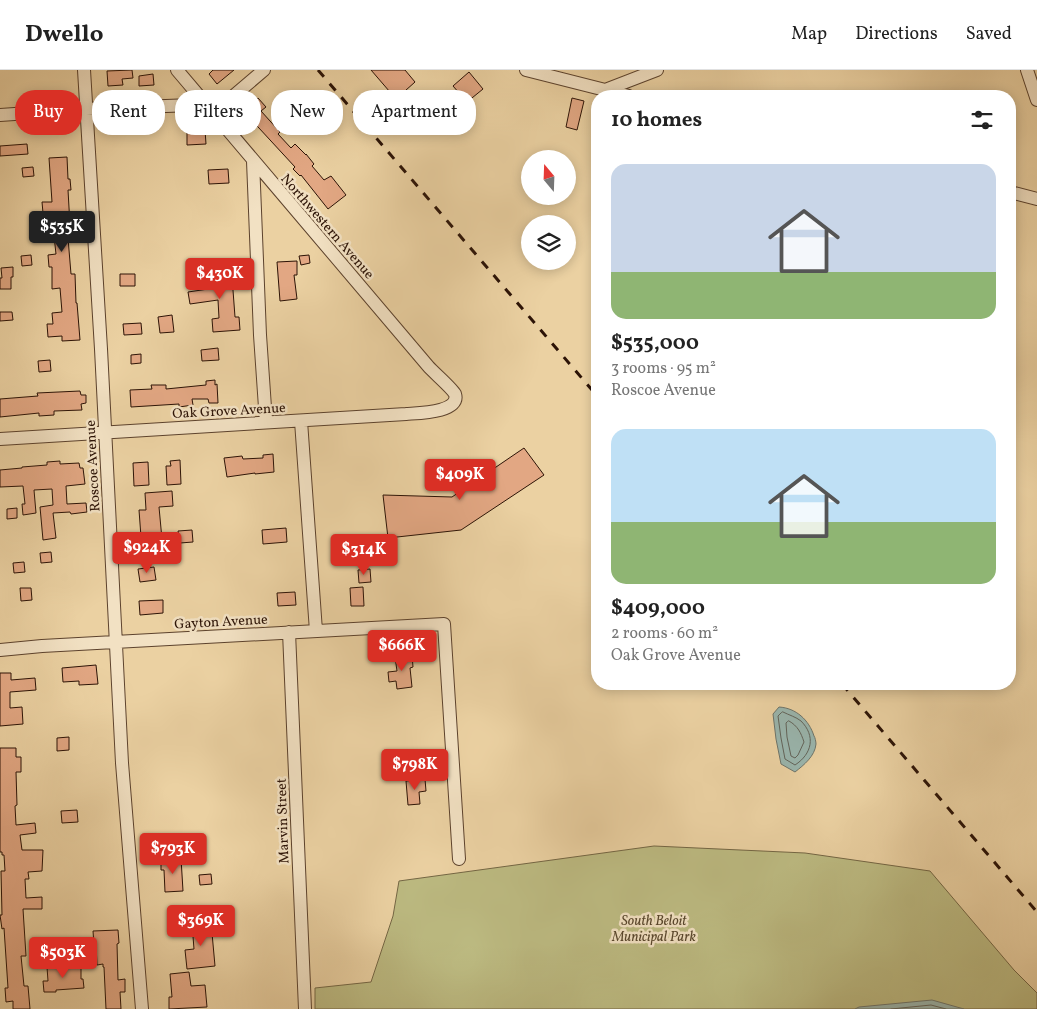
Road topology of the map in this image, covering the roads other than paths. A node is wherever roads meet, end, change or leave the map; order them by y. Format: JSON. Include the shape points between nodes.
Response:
{"nodes":[{"id":1,"x":84,"y":70,"type":"edge"},
{"id":2,"x":177,"y":70,"type":"edge"},
{"id":3,"x":264,"y":70,"type":"edge"},
{"id":4,"x":526,"y":70,"type":"edge"},
{"id":5,"x":657,"y":70,"type":"edge"},
{"id":6,"x":1027,"y":70,"type":"edge"},
{"id":7,"x":194,"y":90,"type":"edge"},
{"id":8,"x":240,"y":90,"type":"edge"},
{"id":9,"x":605,"y":90,"type":"joint"},
{"id":10,"x":1037,"y":100,"type":"edge"},
{"id":11,"x":175,"y":105,"type":"edge"},
{"id":12,"x":86,"y":109,"type":"junction"},
{"id":13,"x":0,"y":115,"type":"edge"},
{"id":14,"x":231,"y":135,"type":"edge"},
{"id":15,"x":253,"y":162,"type":"junction"},
{"id":16,"x":1016,"y":194,"type":"edge"},
{"id":17,"x":1037,"y":199,"type":"edge"},
{"id":18,"x":455,"y":400,"type":"joint"},
{"id":19,"x":301,"y":421,"type":"junction"},
{"id":20,"x":266,"y":422,"type":"junction"},
{"id":21,"x":105,"y":432,"type":"junction"},
{"id":22,"x":0,"y":439,"type":"edge"},
{"id":23,"x":316,"y":631,"type":"junction"},
{"id":24,"x":289,"y":632,"type":"junction"},
{"id":25,"x":116,"y":642,"type":"junction"},
{"id":26,"x":0,"y":650,"type":"edge"},
{"id":27,"x":459,"y":859,"type":"dead end"},
{"id":28,"x":142,"y":1009,"type":"edge"},
{"id":29,"x":305,"y":1009,"type":"edge"}],
"edges":[{"from":1,"to":12,"type":"street","name":"Roscoe Avenue"},
{"from":2,"to":7,"type":"street","name":"Northwestern Avenue"},
{"from":3,"to":8,"type":"street"},
{"from":4,"to":9,"type":"street"},
{"from":5,"to":9,"type":"street"},
{"from":6,"to":10,"type":"street"},
{"from":11,"to":12,"type":"street"},
{"from":12,"to":13,"type":"street"},
{"from":12,"to":21,"type":"street","name":"Roscoe Avenue"},
{"from":14,"to":15,"type":"street","name":"Northwestern Avenue"},
{"from":15,"to":18,"type":"street","name":"Northwestern Avenue","via":[[454,393]]},
{"from":15,"to":20,"type":"street"},
{"from":16,"to":17,"type":"street"},
{"from":18,"to":19,"type":"street","name":"Oak Grove Avenue","via":[[443,410]]},
{"from":19,"to":20,"type":"street","name":"Oak Grove Avenue"},
{"from":19,"to":23,"type":"street"},
{"from":20,"to":21,"type":"street","name":"Oak Grove Avenue"},
{"from":21,"to":22,"type":"street","name":"Oak Grove Avenue"},
{"from":21,"to":25,"type":"street","name":"Roscoe Avenue"},
{"from":23,"to":24,"type":"street","name":"Gayton Avenue"},
{"from":23,"to":27,"type":"street","name":"Gayton Avenue","via":[[444,624]]},
{"from":24,"to":25,"type":"street","name":"Gayton Avenue"},
{"from":24,"to":29,"type":"street","name":"Marvin Street"},
{"from":25,"to":26,"type":"street","name":"Gayton Avenue"},
{"from":25,"to":28,"type":"street","name":"Roscoe Avenue","via":[[122,763]]}]}
